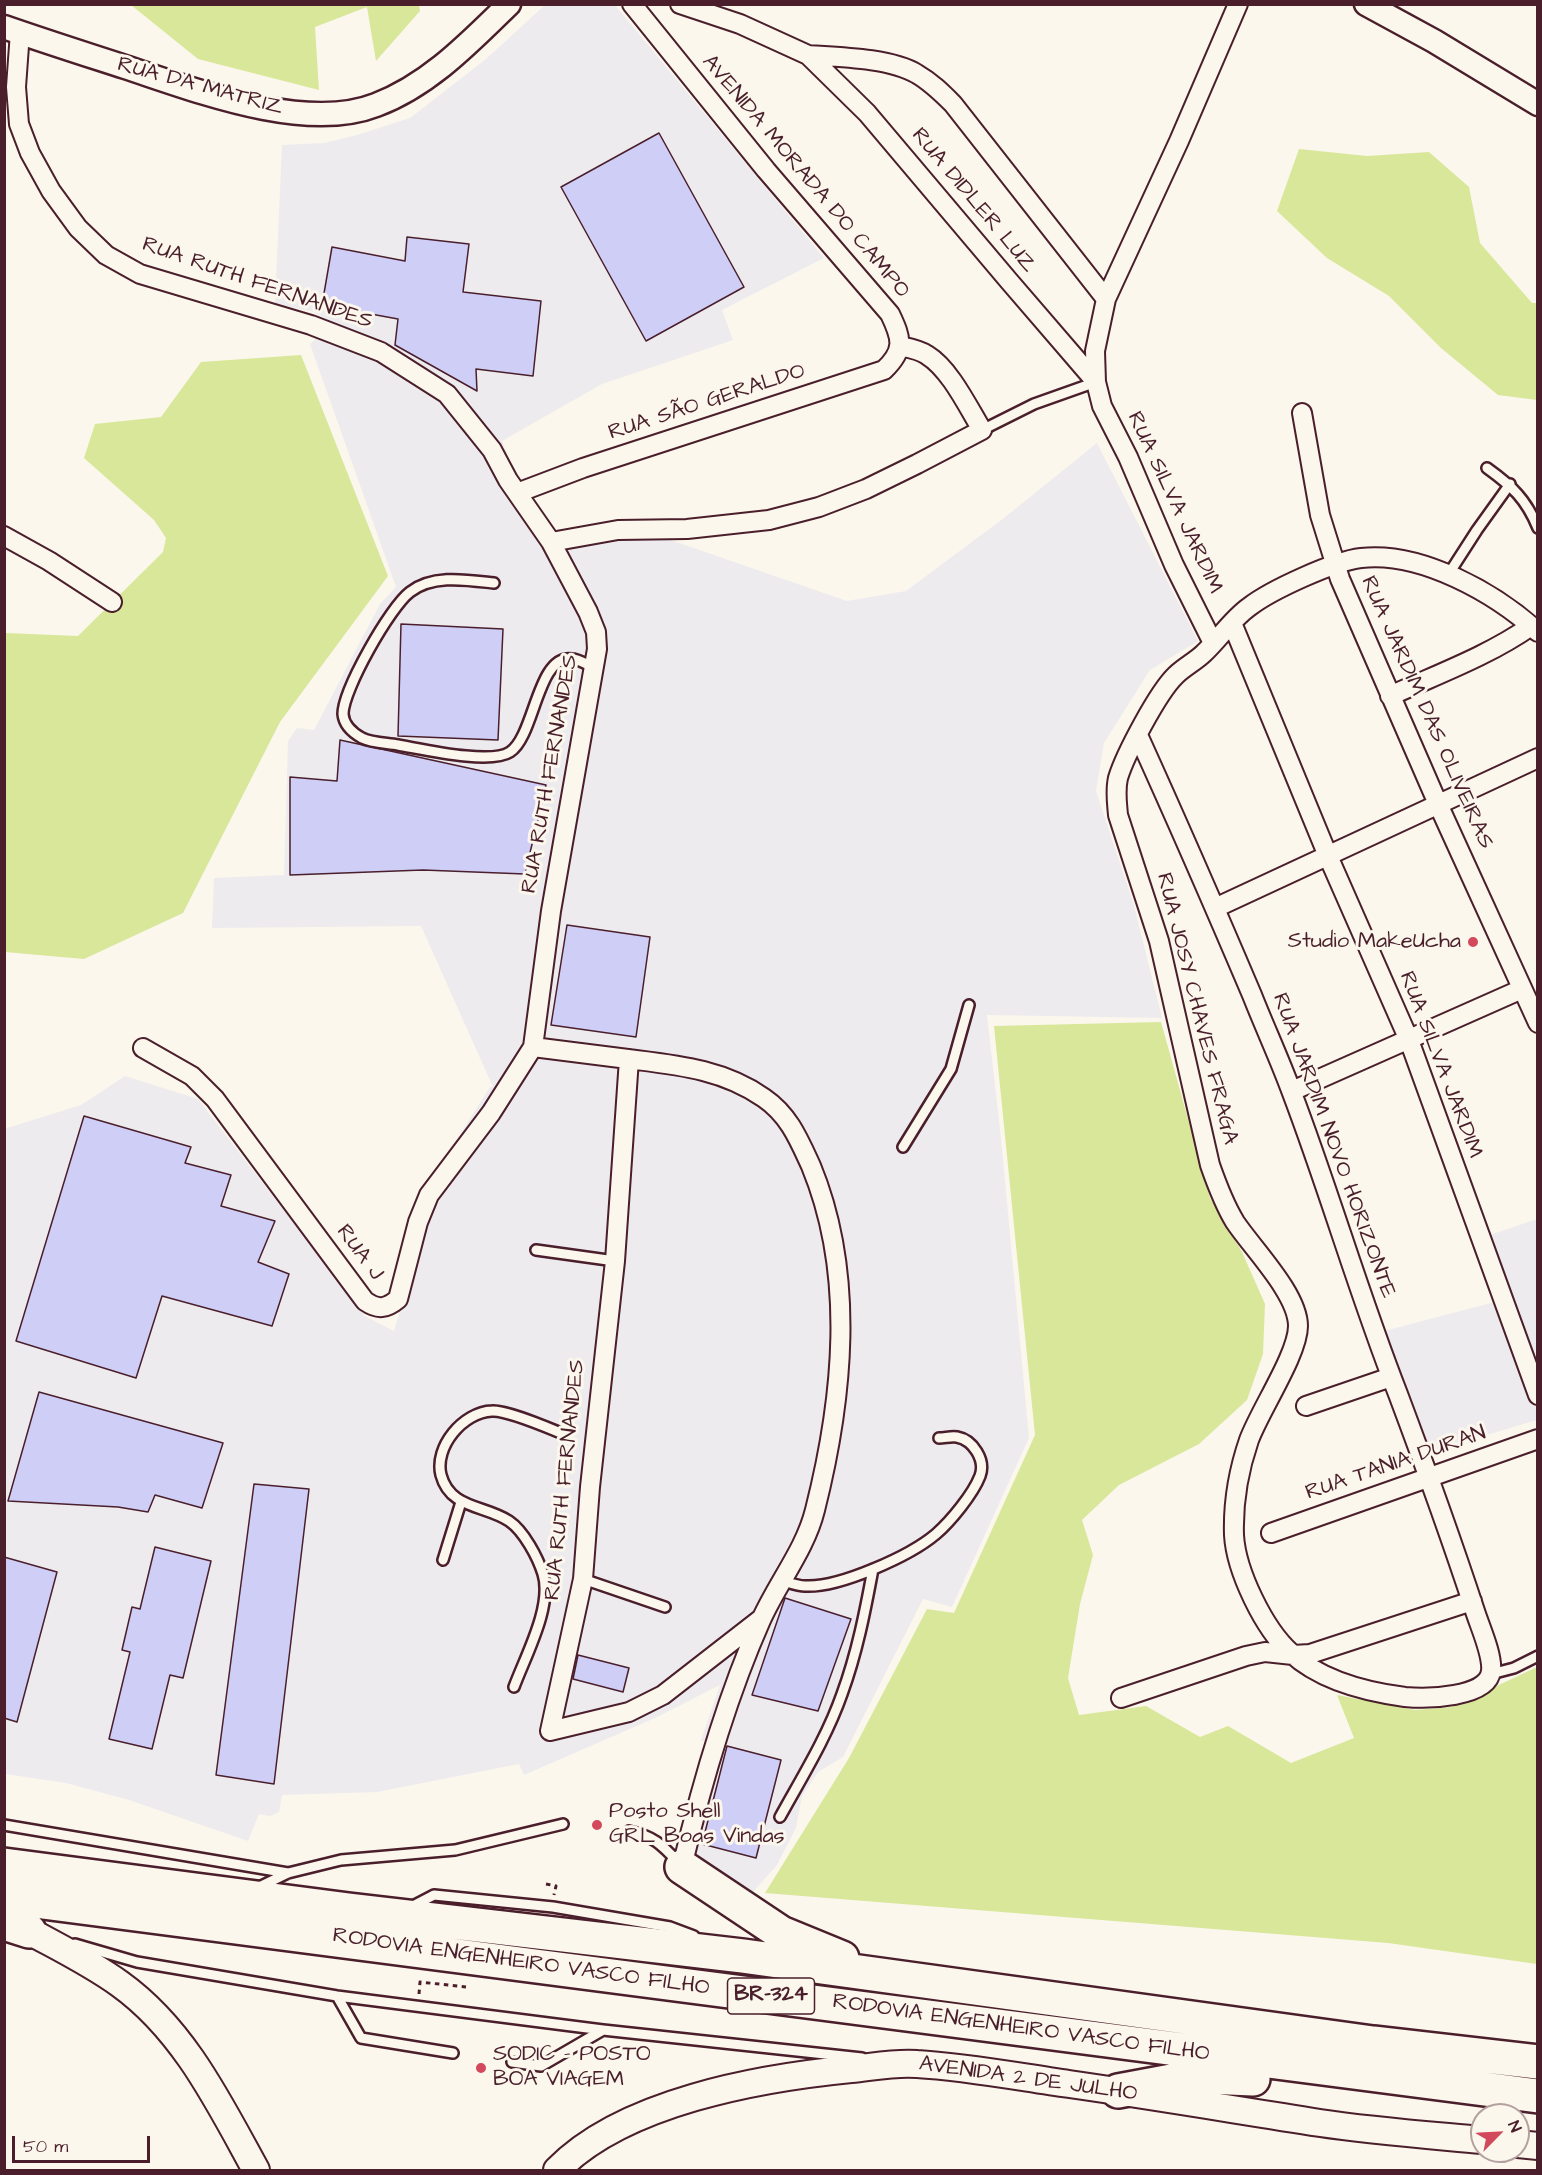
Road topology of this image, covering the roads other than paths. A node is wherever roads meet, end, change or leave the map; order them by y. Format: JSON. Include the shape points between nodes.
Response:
{"nodes":[{"id":1,"x":509,"y":4,"type":"edge"},
{"id":2,"x":632,"y":4,"type":"edge"},
{"id":3,"x":680,"y":4,"type":"edge"},
{"id":4,"x":1238,"y":4,"type":"edge"},
{"id":5,"x":1366,"y":4,"type":"edge"},
{"id":6,"x":12,"y":29,"type":"edge"},
{"id":7,"x":808,"y":55,"type":"junction"},
{"id":8,"x":1538,"y":104,"type":"edge"},
{"id":9,"x":1106,"y":299,"type":"junction"},
{"id":10,"x":900,"y":346,"type":"junction"},
{"id":11,"x":1096,"y":382,"type":"junction"},
{"id":12,"x":1302,"y":413,"type":"dead end"},
{"id":13,"x":982,"y":430,"type":"junction"},
{"id":14,"x":1487,"y":468,"type":"dead end"},
{"id":15,"x":1510,"y":484,"type":"junction"},
{"id":16,"x":517,"y":493,"type":"junction"},
{"id":17,"x":1538,"y":528,"type":"edge"},
{"id":18,"x":4,"y":536,"type":"edge"},
{"id":19,"x":552,"y":542,"type":"junction"},
{"id":20,"x":1335,"y":564,"type":"junction"},
{"id":21,"x":1448,"y":575,"type":"junction"},
{"id":22,"x":494,"y":583,"type":"dead end"},
{"id":23,"x":112,"y":602,"type":"dead end"},
{"id":24,"x":1232,"y":622,"type":"junction"},
{"id":25,"x":1534,"y":629,"type":"edge"},
{"id":26,"x":1213,"y":643,"type":"junction"},
{"id":27,"x":593,"y":667,"type":"junction"},
{"id":28,"x":1390,"y":696,"type":"junction"},
{"id":29,"x":1138,"y":735,"type":"junction"},
{"id":30,"x":1538,"y":758,"type":"edge"},
{"id":31,"x":1438,"y":804,"type":"junction"},
{"id":32,"x":1328,"y":856,"type":"junction"},
{"id":33,"x":1215,"y":908,"type":"junction"},
{"id":34,"x":1522,"y":989,"type":"junction"},
{"id":35,"x":969,"y":1005,"type":"dead end"},
{"id":36,"x":1538,"y":1023,"type":"edge"},
{"id":37,"x":1409,"y":1040,"type":"junction"},
{"id":38,"x":533,"y":1047,"type":"junction"},
{"id":39,"x":143,"y":1048,"type":"dead end"},
{"id":40,"x":629,"y":1059,"type":"junction"},
{"id":41,"x":1292,"y":1091,"type":"junction"},
{"id":42,"x":903,"y":1148,"type":"dead end"},
{"id":43,"x":536,"y":1250,"type":"dead end"},
{"id":44,"x":615,"y":1261,"type":"junction"},
{"id":45,"x":1391,"y":1377,"type":"junction"},
{"id":46,"x":1538,"y":1395,"type":"edge"},
{"id":47,"x":1306,"y":1406,"type":"dead end"},
{"id":48,"x":561,"y":1433,"type":"dead end"},
{"id":49,"x":939,"y":1438,"type":"dead end"},
{"id":50,"x":1538,"y":1439,"type":"edge"},
{"id":51,"x":1430,"y":1479,"type":"junction"},
{"id":52,"x":461,"y":1502,"type":"junction"},
{"id":53,"x":1271,"y":1533,"type":"dead end"},
{"id":54,"x":443,"y":1560,"type":"dead end"},
{"id":55,"x":873,"y":1569,"type":"junction"},
{"id":56,"x":583,"y":1579,"type":"junction"},
{"id":57,"x":783,"y":1581,"type":"junction"},
{"id":58,"x":1472,"y":1601,"type":"junction"},
{"id":59,"x":665,"y":1607,"type":"dead end"},
{"id":60,"x":762,"y":1618,"type":"junction"},
{"id":61,"x":1293,"y":1655,"type":"junction"},
{"id":62,"x":1538,"y":1656,"type":"edge"},
{"id":63,"x":1491,"y":1674,"type":"junction"},
{"id":64,"x":514,"y":1687,"type":"dead end"},
{"id":65,"x":1121,"y":1698,"type":"dead end"},
{"id":66,"x":780,"y":1817,"type":"dead end"},
{"id":67,"x":563,"y":1824,"type":"dead end"},
{"id":68,"x":4,"y":1825,"type":"edge"},
{"id":69,"x":629,"y":1831,"type":"dead end"},
{"id":70,"x":4,"y":1865,"type":"edge"},
{"id":71,"x":682,"y":1867,"type":"junction"},
{"id":72,"x":288,"y":1873,"type":"junction"},
{"id":73,"x":241,"y":1895,"type":"junction"},
{"id":74,"x":4,"y":1897,"type":"edge"},
{"id":75,"x":17,"y":1927,"type":"edge"},
{"id":76,"x":918,"y":1980,"type":"junction"},
{"id":77,"x":337,"y":1996,"type":"junction"},
{"id":78,"x":603,"y":2030,"type":"junction"},
{"id":79,"x":453,"y":2053,"type":"dead end"},
{"id":80,"x":512,"y":2062,"type":"dead end"},
{"id":81,"x":1538,"y":2062,"type":"edge"},
{"id":82,"x":915,"y":2063,"type":"junction"},
{"id":83,"x":1373,"y":2076,"type":"junction"},
{"id":84,"x":1118,"y":2091,"type":"junction"},
{"id":85,"x":1538,"y":2096,"type":"edge"},
{"id":86,"x":1470,"y":2139,"type":"edge"},
{"id":87,"x":256,"y":2170,"type":"edge"},
{"id":88,"x":557,"y":2170,"type":"edge"}],
"edges":[{"from":1,"to":6,"type":"street","name":"RUA DA MATRIZ","via":[[438,69],[404,93],[341,114],[309,114],[235,101]]},
{"from":2,"to":10,"type":"street","name":"AVENIDA MORADA DO CAMPO","via":[[766,170],[890,314]]},
{"from":3,"to":7,"type":"street","name":"RUA DIDLER LUZ","via":[[740,24]]},
{"from":4,"to":9,"type":"street"},
{"from":5,"to":8,"type":"street"},
{"from":6,"to":16,"type":"street","name":"RUA RUTH FERNANDES","via":[[19,124],[30,153],[78,228],[106,255],[141,274],[311,325],[381,352],[447,394],[492,450]]},
{"from":7,"to":9,"type":"street","name":"RUA DIDLER LUZ","via":[[887,64],[915,73],[938,89]]},
{"from":7,"to":11,"type":"street","name":"RUA DIDLER LUZ","via":[[867,113]]},
{"from":9,"to":11,"type":"street","via":[[1095,351]]},
{"from":10,"to":13,"type":"street","via":[[927,354],[939,366]]},
{"from":10,"to":16,"type":"street","name":"RUA SÃO GERALDO","via":[[896,359],[884,370]]},
{"from":11,"to":13,"type":"lane","via":[[1035,404]]},
{"from":11,"to":26,"type":"street","name":"RUA SILVA JARDIM","via":[[1102,406]]},
{"from":12,"to":20,"type":"street","name":"RUA JARDIM DAS OLIVEIRAS","via":[[1320,515]]},
{"from":13,"to":19,"type":"street","via":[[866,489],[819,507],[769,520],[687,529],[618,531]]},
{"from":14,"to":15,"type":"lane"},
{"from":15,"to":17,"type":"lane","via":[[1526,503]]},
{"from":15,"to":21,"type":"lane"},
{"from":16,"to":19,"type":"street","name":"RUA RUTH FERNANDES"},
{"from":18,"to":23,"type":"street"},
{"from":19,"to":27,"type":"street","name":"RUA RUTH FERNANDES","via":[[596,632]]},
{"from":20,"to":21,"type":"street","name":"RUA JOSY CHAVES FRAGA","via":[[1361,558],[1390,558]]},
{"from":20,"to":24,"type":"street","name":"RUA JOSY CHAVES FRAGA","via":[[1274,591],[1247,607]]},
{"from":20,"to":28,"type":"street","name":"RUA JARDIM DAS OLIVEIRAS"},
{"from":21,"to":25,"type":"street","name":"RUA JOSY CHAVES FRAGA","via":[[1505,605]]},
{"from":22,"to":27,"type":"lane","via":[[440,580],[410,592],[397,606],[350,688],[343,714],[352,731],[365,739],[450,754],[491,756],[510,752],[521,740],[551,670],[560,661],[572,658]]},
{"from":24,"to":26,"type":"street","name":"RUA JOSY CHAVES FRAGA"},
{"from":24,"to":32,"type":"street","name":"RUA SILVA JARDIM"},
{"from":25,"to":28,"type":"street"},
{"from":26,"to":29,"type":"street","name":"RUA JOSY CHAVES FRAGA","via":[[1163,690]]},
{"from":27,"to":38,"type":"street","name":"RUA RUTH FERNANDES","via":[[551,911]]},
{"from":28,"to":31,"type":"street","name":"RUA JARDIM DAS OLIVEIRAS"},
{"from":29,"to":33,"type":"street","name":"RUA JARDIM NOVO HORIZONTE"},
{"from":29,"to":61,"type":"street","name":"RUA JOSY CHAVES FRAGA","via":[[1119,777],[1118,814],[1159,941],[1210,1165],[1236,1224],[1288,1294],[1297,1316],[1299,1331],[1293,1348],[1249,1441],[1235,1503],[1234,1540],[1255,1602],[1269,1628]]},
{"from":30,"to":31,"type":"street"},
{"from":31,"to":32,"type":"street"},
{"from":31,"to":34,"type":"street","name":"RUA JARDIM DAS OLIVEIRAS"},
{"from":32,"to":33,"type":"street"},
{"from":32,"to":37,"type":"street","name":"RUA SILVA JARDIM"},
{"from":33,"to":41,"type":"street","name":"RUA JARDIM NOVO HORIZONTE"},
{"from":34,"to":36,"type":"street","name":"RUA JARDIM DAS OLIVEIRAS"},
{"from":34,"to":37,"type":"street"},
{"from":35,"to":42,"type":"lane","via":[[951,1069]]},
{"from":37,"to":41,"type":"street"},
{"from":37,"to":46,"type":"street","name":"RUA SILVA JARDIM"},
{"from":38,"to":39,"type":"street","name":"RUA J","via":[[491,1113],[429,1195],[398,1299],[384,1308],[365,1301],[215,1099],[192,1076]]},
{"from":38,"to":40,"type":"street","name":"RUA RUTH FERNANDES"},
{"from":40,"to":44,"type":"street","name":"RUA RUTH FERNANDES"},
{"from":40,"to":57,"type":"street","name":"RUA RUTH FERNANDES","via":[[688,1066],[731,1078],[765,1098],[789,1120],[819,1187],[838,1278],[838,1389],[814,1513]]},
{"from":41,"to":45,"type":"street","name":"RUA JARDIM NOVO HORIZONTE"},
{"from":43,"to":44,"type":"lane"},
{"from":44,"to":56,"type":"street","name":"RUA RUTH FERNANDES"},
{"from":45,"to":47,"type":"street"},
{"from":45,"to":51,"type":"street","name":"RUA JARDIM NOVO HORIZONTE"},
{"from":48,"to":52,"type":"lane","via":[[492,1411],[470,1418],[453,1432],[440,1453],[441,1474],[449,1492]]},
{"from":49,"to":55,"type":"lane","via":[[958,1437],[973,1445],[981,1460],[981,1474],[966,1500],[937,1533],[912,1552]]},
{"from":50,"to":51,"type":"street","name":"RUA TANIA DURAN"},
{"from":51,"to":53,"type":"street","name":"RUA TANIA DURAN"},
{"from":51,"to":58,"type":"street","name":"RUA JARDIM NOVO HORIZONTE"},
{"from":52,"to":54,"type":"lane"},
{"from":52,"to":64,"type":"lane","via":[[511,1521],[532,1549],[544,1577],[544,1602]]},
{"from":55,"to":57,"type":"lane","via":[[828,1584],[805,1586]]},
{"from":55,"to":66,"type":"lane","via":[[859,1641],[842,1696]]},
{"from":56,"to":59,"type":"lane"},
{"from":56,"to":60,"type":"street","name":"RUA RUTH FERNANDES","via":[[550,1731],[629,1712],[663,1695]]},
{"from":57,"to":60,"type":"street","name":"RUA RUTH FERNANDES"},
{"from":58,"to":61,"type":"street","via":[[1310,1654]]},
{"from":58,"to":63,"type":"street","name":"RUA JARDIM NOVO HORIZONTE","via":[[1491,1662]]},
{"from":60,"to":71,"type":"street","name":"RUA RUTH FERNANDES","via":[[722,1719]]},
{"from":61,"to":63,"type":"street","via":[[1344,1683],[1410,1698],[1436,1698],[1477,1688],[1487,1683]]},
{"from":61,"to":65,"type":"street","via":[[1265,1652],[1245,1656]]},
{"from":62,"to":63,"type":"lane"},
{"from":67,"to":72,"type":"lane","via":[[455,1850],[342,1860]]},
{"from":68,"to":72,"type":"lane"},
{"from":69,"to":71,"type":"lane","via":[[646,1834],[661,1843]]},
{"from":70,"to":73,"type":"highway","name":"RODOVIA ENGENHEIRO VASCO FILHO","number":"BR-324"},
{"from":71,"to":76,"type":"highway","via":[[781,1933],[857,1964]]},
{"from":72,"to":73,"type":"lane"},
{"from":73,"to":76,"type":"highway","name":"RODOVIA ENGENHEIRO VASCO FILHO","number":"BR-324"},
{"from":74,"to":83,"type":"highway","name":"RODOVIA ENGENHEIRO VASCO FILHO","number":"BR-324"},
{"from":75,"to":77,"type":"lane","via":[[137,1962]]},
{"from":75,"to":87,"type":"main road","via":[[88,1963],[122,1985],[158,2017],[195,2064]]},
{"from":76,"to":81,"type":"highway","name":"RODOVIA ENGENHEIRO VASCO FILHO","number":"BR-324"},
{"from":77,"to":78,"type":"lane"},
{"from":77,"to":79,"type":"lane","via":[[360,2038]]},
{"from":78,"to":80,"type":"lane","via":[[541,2066]]},
{"from":78,"to":82,"type":"lane"},
{"from":82,"to":84,"type":"main road","name":"AVENIDA 2 DE JULHO"},
{"from":82,"to":88,"type":"main road","name":"AVENIDA 2 DE JULHO","via":[[765,2081],[674,2104],[594,2141]]},
{"from":83,"to":84,"type":"highway","via":[[1206,2077]]},
{"from":83,"to":85,"type":"highway","name":"RODOVIA ENGENHEIRO VASCO FILHO","number":"BR-324"},
{"from":84,"to":86,"type":"main road","name":"AVENIDA 2 DE JULHO","via":[[1322,2124]]}]}
